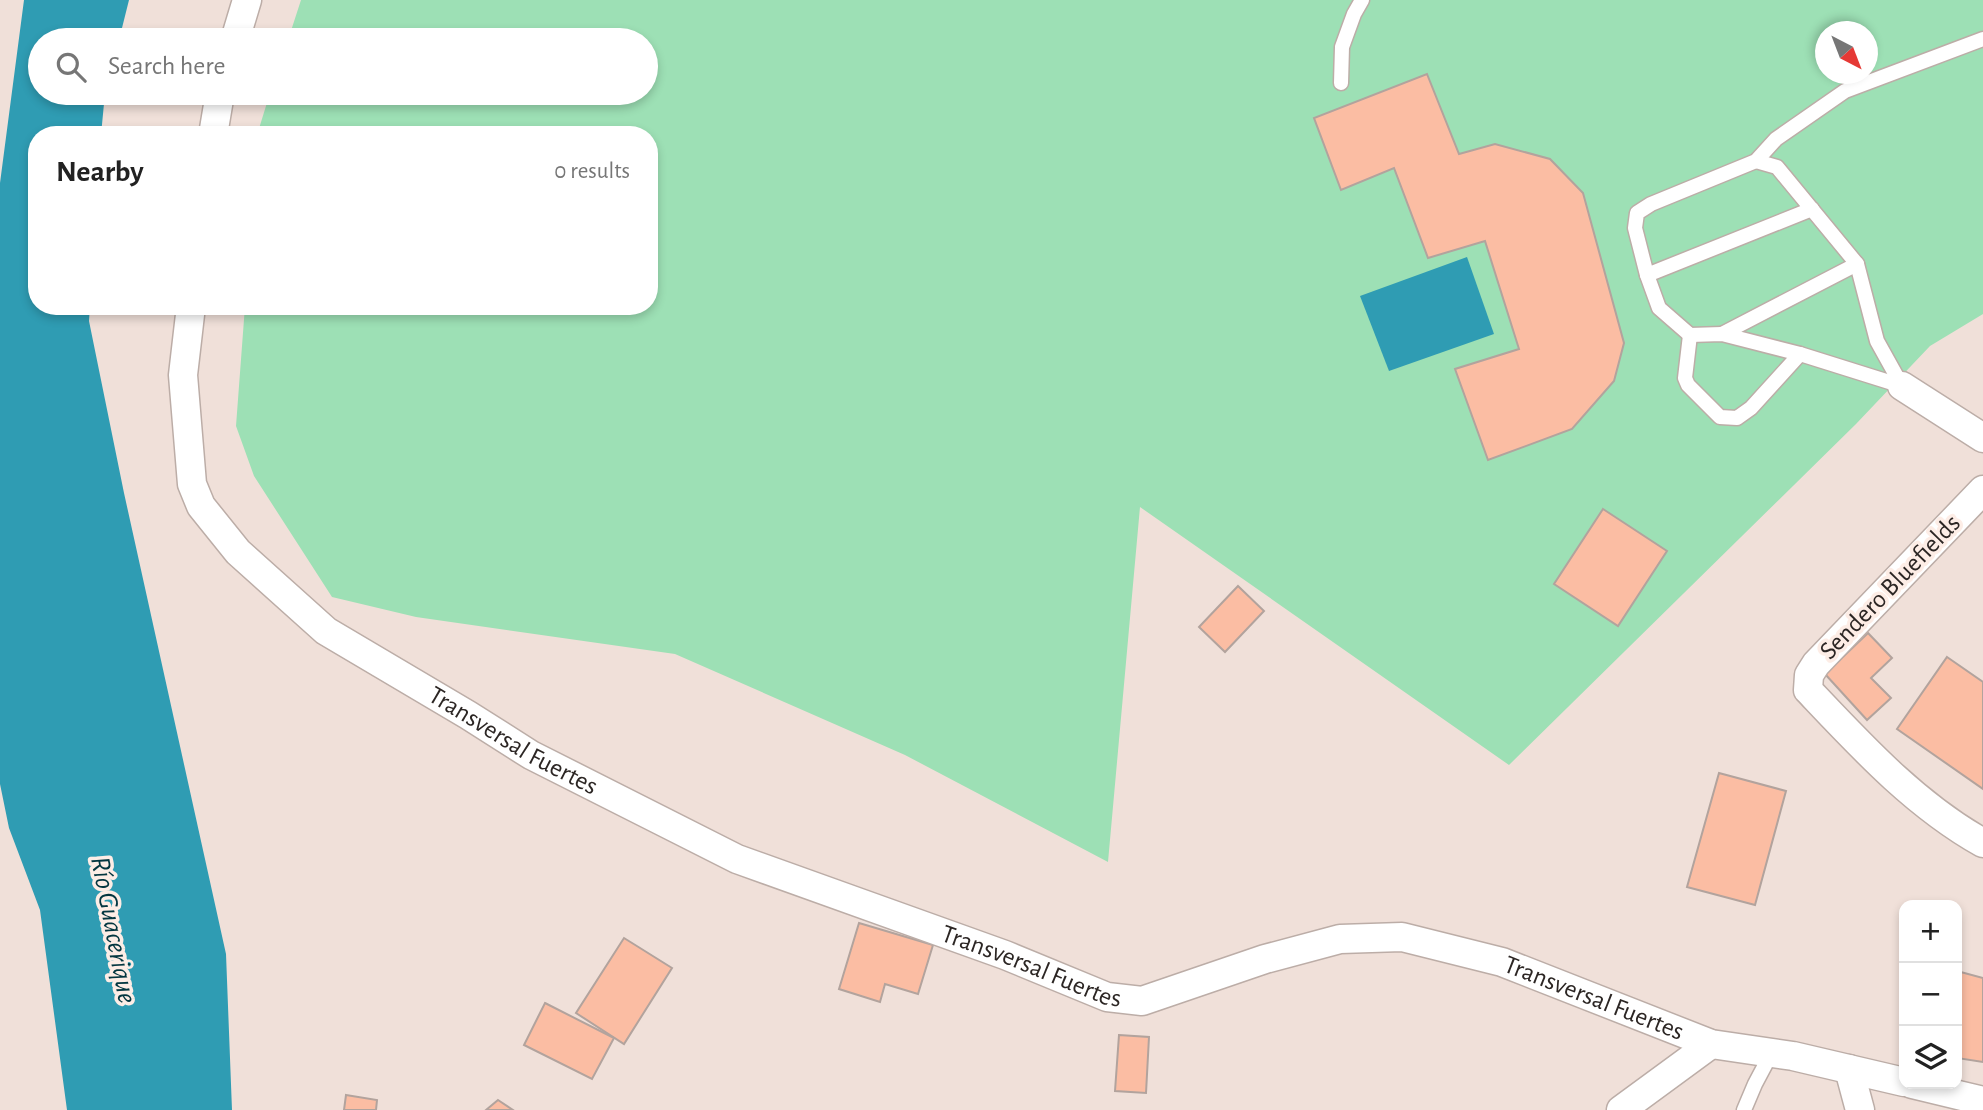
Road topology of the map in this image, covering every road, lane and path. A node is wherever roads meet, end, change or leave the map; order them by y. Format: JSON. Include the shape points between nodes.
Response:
{"nodes":[{"id":1,"x":247,"y":0,"type":"edge"},
{"id":2,"x":1362,"y":0,"type":"edge"},
{"id":3,"x":239,"y":28,"type":"edge"},
{"id":4,"x":1983,"y":39,"type":"edge"},
{"id":5,"x":1341,"y":83,"type":"dead end"},
{"id":6,"x":218,"y":105,"type":"edge"},
{"id":7,"x":214,"y":126,"type":"edge"},
{"id":8,"x":1756,"y":161,"type":"junction"},
{"id":9,"x":1812,"y":209,"type":"junction"},
{"id":10,"x":1857,"y":264,"type":"junction"},
{"id":11,"x":1647,"y":275,"type":"junction"},
{"id":12,"x":190,"y":315,"type":"edge"},
{"id":13,"x":1722,"y":334,"type":"junction"},
{"id":14,"x":1690,"y":335,"type":"junction"},
{"id":15,"x":1800,"y":354,"type":"junction"},
{"id":16,"x":1902,"y":386,"type":"junction"},
{"id":17,"x":1983,"y":438,"type":"edge"},
{"id":18,"x":1983,"y":490,"type":"edge"},
{"id":19,"x":1983,"y":843,"type":"edge"},
{"id":20,"x":1711,"y":1044,"type":"junction"},
{"id":21,"x":1772,"y":1052,"type":"junction"},
{"id":22,"x":1849,"y":1069,"type":"junction"},
{"id":23,"x":1899,"y":1081,"type":"edge"},
{"id":24,"x":1933,"y":1089,"type":"edge"},
{"id":25,"x":1983,"y":1101,"type":"edge"},
{"id":26,"x":1621,"y":1110,"type":"edge"},
{"id":27,"x":1744,"y":1110,"type":"edge"},
{"id":28,"x":1860,"y":1110,"type":"edge"}],
"edges":[{"from":1,"to":3,"type":"street"},
{"from":2,"to":5,"type":"lane","via":[[1342,47]]},
{"from":4,"to":8,"type":"lane","via":[[1845,91],[1776,139]]},
{"from":6,"to":7,"type":"street"},
{"from":8,"to":9,"type":"lane","via":[[1777,167]]},
{"from":8,"to":11,"type":"lane","via":[[1637,213],[1635,228]]},
{"from":9,"to":10,"type":"lane"},
{"from":9,"to":11,"type":"lane"},
{"from":10,"to":13,"type":"lane"},
{"from":10,"to":16,"type":"lane","via":[[1877,341]]},
{"from":11,"to":14,"type":"lane","via":[[1659,308]]},
{"from":12,"to":20,"type":"street","name":"Transversal Fuertes","via":[[183,375],[192,484],[201,506],[238,552],[326,631],[531,755],[737,859],[1005,955],[1107,997],[1142,1001],[1340,939],[1402,937],[1502,962]]},
{"from":13,"to":14,"type":"lane"},
{"from":13,"to":15,"type":"lane"},
{"from":14,"to":15,"type":"lane","via":[[1685,378],[1720,416],[1737,418],[1751,408]]},
{"from":15,"to":16,"type":"lane"},
{"from":16,"to":17,"type":"street"},
{"from":18,"to":19,"type":"street","name":"Sendero Bluefields","via":[[1816,664],[1808,690],[1873,759],[1956,828]]},
{"from":20,"to":21,"type":"street","name":"Transversal Fuertes"},
{"from":20,"to":26,"type":"street"},
{"from":21,"to":22,"type":"street","name":"Transversal Fuertes"},
{"from":21,"to":27,"type":"lane"},
{"from":22,"to":23,"type":"street","name":"Transversal Fuertes"},
{"from":22,"to":28,"type":"street"},
{"from":24,"to":25,"type":"street"}]}
